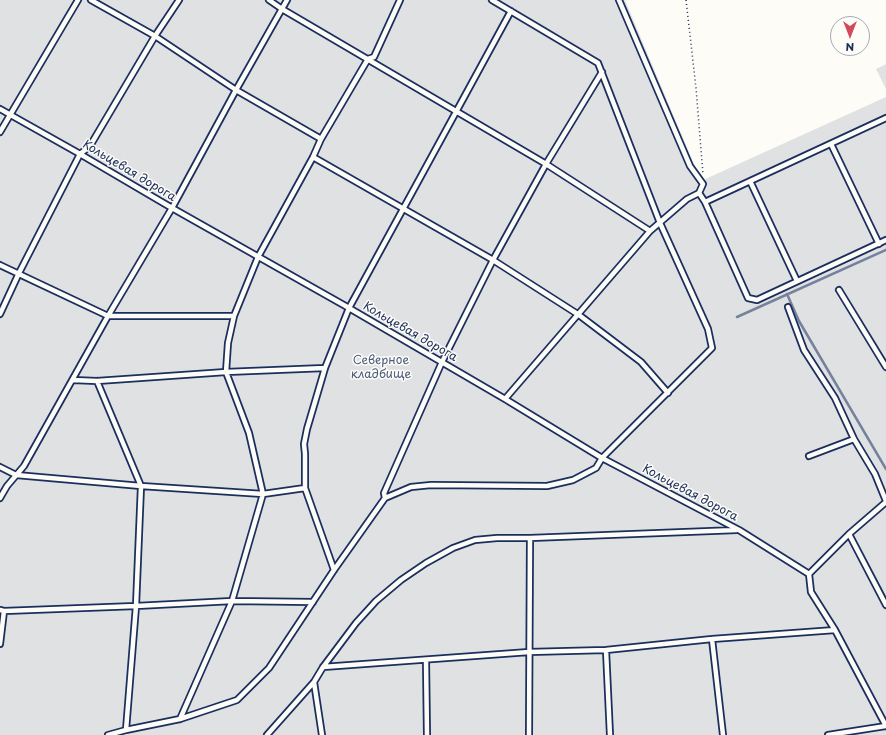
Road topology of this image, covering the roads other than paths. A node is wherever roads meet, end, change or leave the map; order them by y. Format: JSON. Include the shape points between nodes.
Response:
{"nodes":[{"id":1,"x":78,"y":0,"type":"edge"},
{"id":2,"x":91,"y":0,"type":"edge"},
{"id":3,"x":179,"y":0,"type":"edge"},
{"id":4,"x":270,"y":0,"type":"edge"},
{"id":5,"x":287,"y":0,"type":"edge"},
{"id":6,"x":400,"y":0,"type":"edge"},
{"id":7,"x":492,"y":0,"type":"edge"},
{"id":8,"x":619,"y":0,"type":"edge"},
{"id":9,"x":282,"y":9,"type":"junction"},
{"id":10,"x":511,"y":11,"type":"junction"},
{"id":11,"x":155,"y":36,"type":"junction"},
{"id":12,"x":368,"y":59,"type":"junction"},
{"id":13,"x":602,"y":72,"type":"junction"},
{"id":14,"x":236,"y":90,"type":"junction"},
{"id":15,"x":0,"y":108,"type":"edge"},
{"id":16,"x":456,"y":112,"type":"junction"},
{"id":17,"x":10,"y":115,"type":"junction"},
{"id":18,"x":886,"y":118,"type":"edge"},
{"id":19,"x":0,"y":132,"type":"edge"},
{"id":20,"x":321,"y":139,"type":"junction"},
{"id":21,"x":831,"y":144,"type":"junction"},
{"id":22,"x":80,"y":154,"type":"junction"},
{"id":23,"x":313,"y":157,"type":"junction"},
{"id":24,"x":546,"y":164,"type":"junction"},
{"id":25,"x":750,"y":181,"type":"junction"},
{"id":26,"x":699,"y":193,"type":"junction"},
{"id":27,"x":705,"y":202,"type":"junction"},
{"id":28,"x":172,"y":208,"type":"junction"},
{"id":29,"x":403,"y":209,"type":"junction"},
{"id":30,"x":660,"y":223,"type":"junction"},
{"id":31,"x":650,"y":231,"type":"junction"},
{"id":32,"x":886,"y":240,"type":"edge"},
{"id":33,"x":879,"y":244,"type":"junction"},
{"id":34,"x":258,"y":257,"type":"junction"},
{"id":35,"x":493,"y":260,"type":"junction"},
{"id":36,"x":0,"y":265,"type":"edge"},
{"id":37,"x":19,"y":273,"type":"junction"},
{"id":38,"x":797,"y":281,"type":"junction"},
{"id":39,"x":839,"y":290,"type":"dead end"},
{"id":40,"x":349,"y":308,"type":"junction"},
{"id":41,"x":788,"y":308,"type":"dead end"},
{"id":42,"x":0,"y":314,"type":"edge"},
{"id":43,"x":579,"y":315,"type":"junction"},
{"id":44,"x":108,"y":316,"type":"junction"},
{"id":45,"x":234,"y":316,"type":"junction"},
{"id":46,"x":442,"y":362,"type":"junction"},
{"id":47,"x":886,"y":367,"type":"edge"},
{"id":48,"x":325,"y":368,"type":"junction"},
{"id":49,"x":226,"y":372,"type":"junction"},
{"id":50,"x":73,"y":380,"type":"junction"},
{"id":51,"x":97,"y":381,"type":"junction"},
{"id":52,"x":668,"y":393,"type":"junction"},
{"id":53,"x":505,"y":399,"type":"junction"},
{"id":54,"x":854,"y":439,"type":"junction"},
{"id":55,"x":809,"y":456,"type":"dead end"},
{"id":56,"x":602,"y":458,"type":"junction"},
{"id":57,"x":0,"y":467,"type":"edge"},
{"id":58,"x":16,"y":475,"type":"junction"},
{"id":59,"x":141,"y":486,"type":"junction"},
{"id":60,"x":305,"y":488,"type":"junction"},
{"id":61,"x":263,"y":494,"type":"junction"},
{"id":62,"x":0,"y":498,"type":"edge"},
{"id":63,"x":385,"y":498,"type":"junction"},
{"id":64,"x":886,"y":501,"type":"edge"},
{"id":65,"x":739,"y":530,"type":"junction"},
{"id":66,"x":849,"y":534,"type":"junction"},
{"id":67,"x":530,"y":538,"type":"junction"},
{"id":68,"x":334,"y":570,"type":"junction"},
{"id":69,"x":809,"y":574,"type":"junction"},
{"id":70,"x":232,"y":601,"type":"junction"},
{"id":71,"x":313,"y":602,"type":"junction"},
{"id":72,"x":886,"y":605,"type":"edge"},
{"id":73,"x":136,"y":606,"type":"junction"},
{"id":74,"x":2,"y":610,"type":"edge"},
{"id":75,"x":835,"y":630,"type":"junction"},
{"id":76,"x":712,"y":639,"type":"junction"},
{"id":77,"x":0,"y":644,"type":"edge"},
{"id":78,"x":606,"y":650,"type":"junction"},
{"id":79,"x":529,"y":652,"type":"junction"},
{"id":80,"x":426,"y":660,"type":"junction"},
{"id":81,"x":323,"y":668,"type":"junction"},
{"id":82,"x":314,"y":682,"type":"junction"},
{"id":83,"x":180,"y":719,"type":"junction"},
{"id":84,"x":886,"y":726,"type":"edge"},
{"id":85,"x":126,"y":730,"type":"junction"},
{"id":86,"x":108,"y":735,"type":"edge"},
{"id":87,"x":267,"y":735,"type":"edge"},
{"id":88,"x":322,"y":735,"type":"edge"},
{"id":89,"x":427,"y":735,"type":"edge"},
{"id":90,"x":529,"y":735,"type":"edge"},
{"id":91,"x":610,"y":735,"type":"edge"},
{"id":92,"x":723,"y":735,"type":"edge"},
{"id":93,"x":828,"y":735,"type":"edge"}],
"edges":[{"from":1,"to":17,"type":"lane"},
{"from":2,"to":11,"type":"lane"},
{"from":3,"to":11,"type":"lane"},
{"from":4,"to":9,"type":"lane"},
{"from":5,"to":9,"type":"lane"},
{"from":6,"to":12,"type":"lane","via":[[374,58]]},
{"from":7,"to":10,"type":"lane"},
{"from":8,"to":26,"type":"lane","via":[[690,166],[703,184]]},
{"from":9,"to":12,"type":"lane"},
{"from":9,"to":14,"type":"lane"},
{"from":10,"to":13,"type":"lane","via":[[598,63]]},
{"from":10,"to":16,"type":"lane"},
{"from":11,"to":14,"type":"lane"},
{"from":11,"to":22,"type":"lane","via":[[90,146]]},
{"from":12,"to":16,"type":"lane"},
{"from":12,"to":20,"type":"lane"},
{"from":13,"to":24,"type":"lane"},
{"from":13,"to":30,"type":"lane"},
{"from":14,"to":20,"type":"lane"},
{"from":14,"to":28,"type":"lane"},
{"from":15,"to":17,"type":"lane","name":"Кольцевая дорога"},
{"from":16,"to":24,"type":"lane"},
{"from":16,"to":29,"type":"lane"},
{"from":17,"to":19,"type":"lane"},
{"from":17,"to":22,"type":"lane","name":"Кольцевая дорога"},
{"from":18,"to":21,"type":"lane"},
{"from":20,"to":23,"type":"lane"},
{"from":21,"to":25,"type":"lane"},
{"from":21,"to":33,"type":"lane"},
{"from":22,"to":28,"type":"lane","name":"Кольцевая дорога"},
{"from":22,"to":37,"type":"lane"},
{"from":23,"to":29,"type":"lane"},
{"from":23,"to":34,"type":"lane"},
{"from":24,"to":31,"type":"lane"},
{"from":24,"to":35,"type":"lane"},
{"from":25,"to":27,"type":"lane"},
{"from":25,"to":38,"type":"lane"},
{"from":26,"to":27,"type":"lane"},
{"from":26,"to":30,"type":"lane","via":[[687,199]]},
{"from":27,"to":38,"type":"lane","via":[[748,298],[757,300]]},
{"from":28,"to":34,"type":"lane","name":"Кольцевая дорога"},
{"from":28,"to":44,"type":"lane"},
{"from":29,"to":35,"type":"lane"},
{"from":29,"to":40,"type":"lane"},
{"from":30,"to":31,"type":"lane"},
{"from":30,"to":52,"type":"lane","via":[[708,329],[712,348]]},
{"from":31,"to":43,"type":"lane"},
{"from":32,"to":33,"type":"lane"},
{"from":33,"to":38,"type":"lane"},
{"from":34,"to":40,"type":"lane","name":"Кольцевая дорога"},
{"from":34,"to":45,"type":"lane"},
{"from":35,"to":43,"type":"lane"},
{"from":35,"to":46,"type":"lane"},
{"from":36,"to":37,"type":"lane"},
{"from":37,"to":42,"type":"lane"},
{"from":37,"to":44,"type":"lane"},
{"from":39,"to":47,"type":"lane"},
{"from":40,"to":46,"type":"lane","name":"Кольцевая дорога"},
{"from":40,"to":48,"type":"lane"},
{"from":41,"to":54,"type":"lane","via":[[804,350],[835,398]]},
{"from":43,"to":52,"type":"lane","via":[[641,362]]},
{"from":43,"to":53,"type":"lane"},
{"from":44,"to":45,"type":"lane"},
{"from":44,"to":50,"type":"lane"},
{"from":45,"to":49,"type":"lane","via":[[228,343]]},
{"from":46,"to":53,"type":"lane","name":"Кольцевая дорога"},
{"from":46,"to":63,"type":"lane","via":[[384,493]]},
{"from":48,"to":49,"type":"lane"},
{"from":48,"to":60,"type":"lane","via":[[304,444]]},
{"from":49,"to":51,"type":"lane"},
{"from":49,"to":61,"type":"lane","via":[[249,433]]},
{"from":50,"to":51,"type":"lane"},
{"from":50,"to":58,"type":"lane","via":[[24,466]]},
{"from":51,"to":59,"type":"lane"},
{"from":52,"to":56,"type":"lane"},
{"from":53,"to":56,"type":"lane","name":"Кольцевая дорога"},
{"from":54,"to":55,"type":"lane"},
{"from":54,"to":64,"type":"lane","via":[[875,474]]},
{"from":56,"to":63,"type":"lane","via":[[596,468],[573,480],[547,486],[431,485],[411,487]]},
{"from":56,"to":65,"type":"lane","name":"Кольцевая дорога"},
{"from":57,"to":58,"type":"lane"},
{"from":58,"to":59,"type":"lane"},
{"from":58,"to":62,"type":"lane"},
{"from":59,"to":61,"type":"lane"},
{"from":59,"to":73,"type":"lane"},
{"from":60,"to":61,"type":"lane"},
{"from":60,"to":68,"type":"lane"},
{"from":61,"to":70,"type":"lane"},
{"from":63,"to":68,"type":"lane"},
{"from":64,"to":66,"type":"lane"},
{"from":65,"to":67,"type":"lane"},
{"from":65,"to":69,"type":"lane","name":"Кольцевая дорога"},
{"from":66,"to":69,"type":"lane"},
{"from":66,"to":72,"type":"lane"},
{"from":67,"to":79,"type":"lane"},
{"from":67,"to":81,"type":"lane","via":[[475,540],[453,548],[426,563],[376,601],[356,623]]},
{"from":68,"to":71,"type":"lane"},
{"from":69,"to":75,"type":"lane","via":[[811,592]]},
{"from":70,"to":71,"type":"lane"},
{"from":70,"to":73,"type":"lane"},
{"from":70,"to":83,"type":"lane"},
{"from":71,"to":83,"type":"lane","via":[[269,668],[237,700]]},
{"from":73,"to":74,"type":"lane"},
{"from":73,"to":85,"type":"lane"},
{"from":74,"to":77,"type":"lane"},
{"from":75,"to":76,"type":"lane"},
{"from":75,"to":84,"type":"lane"},
{"from":76,"to":78,"type":"lane"},
{"from":76,"to":92,"type":"lane"},
{"from":78,"to":79,"type":"lane"},
{"from":78,"to":91,"type":"lane"},
{"from":79,"to":80,"type":"lane"},
{"from":79,"to":90,"type":"lane"},
{"from":80,"to":81,"type":"lane"},
{"from":80,"to":89,"type":"lane"},
{"from":81,"to":82,"type":"lane"},
{"from":82,"to":87,"type":"lane"},
{"from":82,"to":88,"type":"lane"},
{"from":83,"to":85,"type":"lane"},
{"from":84,"to":93,"type":"lane"},
{"from":85,"to":86,"type":"lane"}]}
